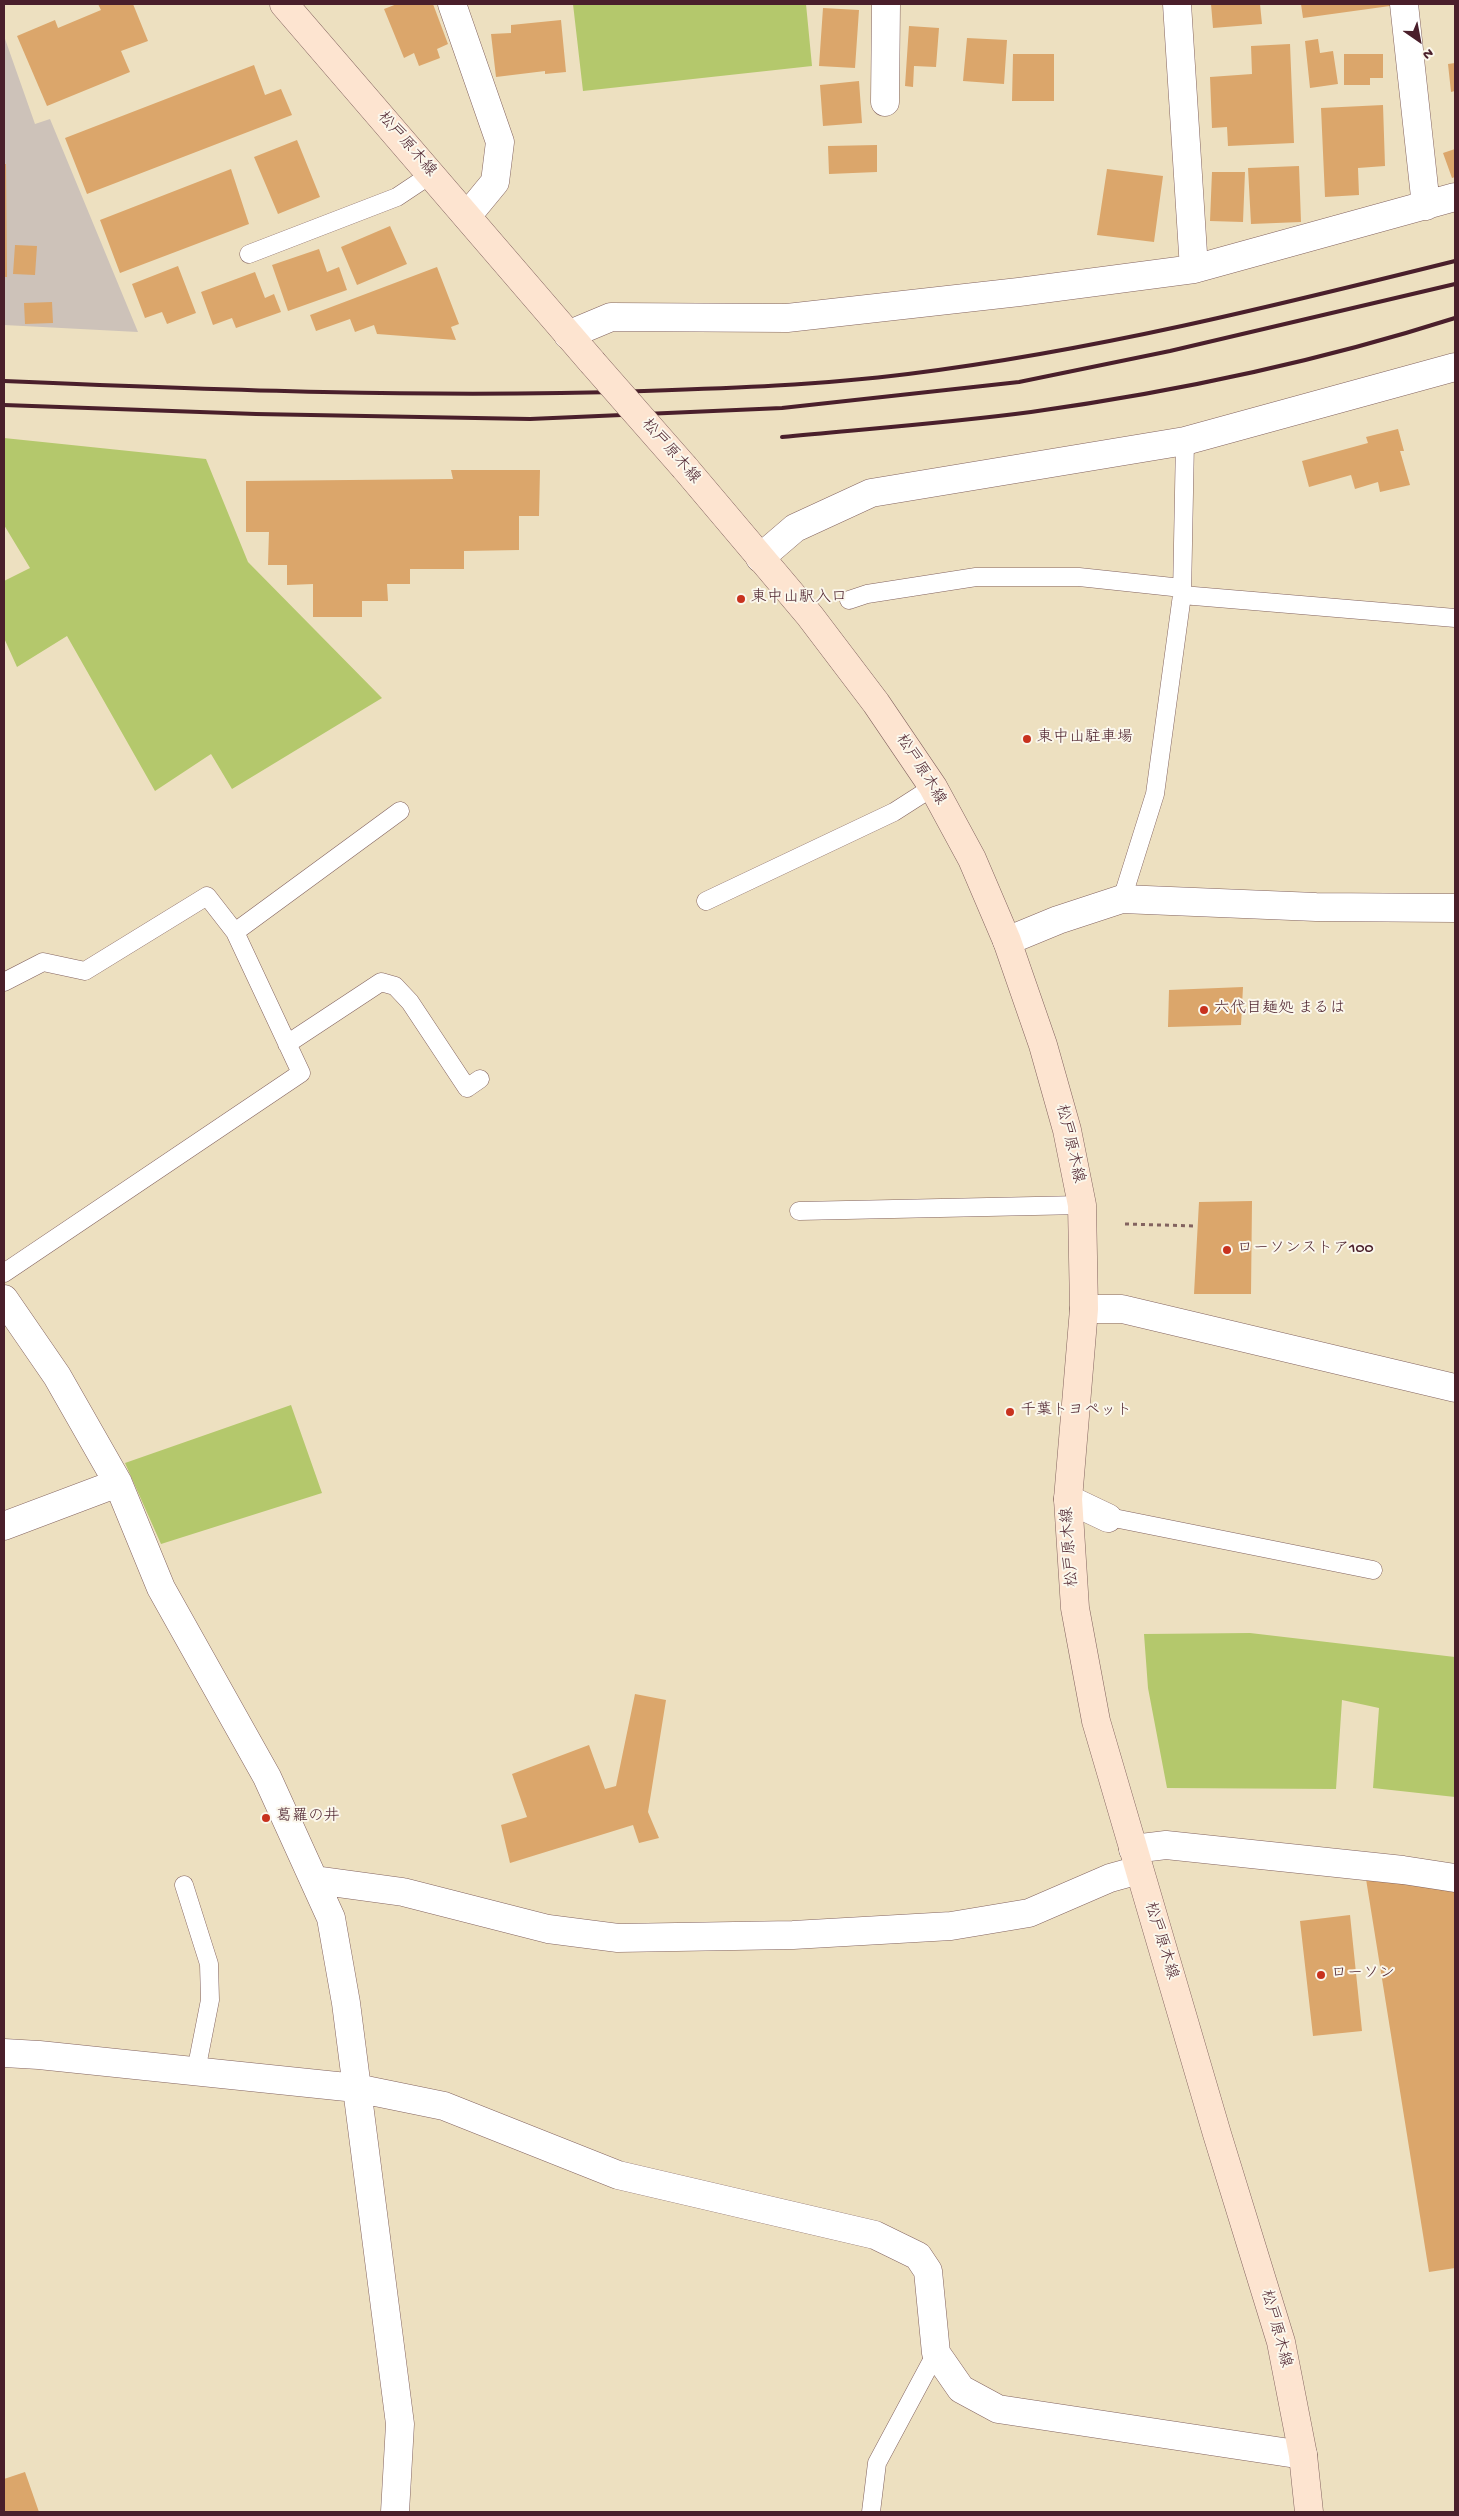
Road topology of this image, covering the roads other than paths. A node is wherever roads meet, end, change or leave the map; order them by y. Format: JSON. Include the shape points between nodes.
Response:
{"nodes":[{"id":1,"x":284,"y":4,"type":"edge"},
{"id":2,"x":452,"y":4,"type":"edge"},
{"id":3,"x":886,"y":4,"type":"edge"},
{"id":4,"x":1177,"y":4,"type":"edge"},
{"id":5,"x":1404,"y":4,"type":"edge"},
{"id":6,"x":885,"y":102,"type":"dead end"},
{"id":7,"x":430,"y":174,"type":"junction"},
{"id":8,"x":1455,"y":197,"type":"edge"},
{"id":9,"x":1426,"y":206,"type":"junction"},
{"id":10,"x":467,"y":216,"type":"junction"},
{"id":11,"x":249,"y":254,"type":"dead end"},
{"id":12,"x":1194,"y":269,"type":"junction"},
{"id":13,"x":568,"y":335,"type":"junction"},
{"id":14,"x":1455,"y":367,"type":"edge"},
{"id":15,"x":1185,"y":441,"type":"junction"},
{"id":16,"x":760,"y":558,"type":"junction"},
{"id":17,"x":1182,"y":591,"type":"junction"},
{"id":18,"x":849,"y":600,"type":"dead end"},
{"id":19,"x":1455,"y":618,"type":"edge"},
{"id":20,"x":933,"y":787,"type":"junction"},
{"id":21,"x":400,"y":811,"type":"dead end"},
{"id":22,"x":1122,"y":898,"type":"junction"},
{"id":23,"x":706,"y":901,"type":"dead end"},
{"id":24,"x":1455,"y":908,"type":"edge"},
{"id":25,"x":235,"y":932,"type":"junction"},
{"id":26,"x":1007,"y":941,"type":"junction"},
{"id":27,"x":4,"y":982,"type":"edge"},
{"id":28,"x":287,"y":1044,"type":"junction"},
{"id":29,"x":480,"y":1080,"type":"dead end"},
{"id":30,"x":1082,"y":1205,"type":"junction"},
{"id":31,"x":799,"y":1211,"type":"dead end"},
{"id":32,"x":4,"y":1273,"type":"edge"},
{"id":33,"x":4,"y":1299,"type":"edge"},
{"id":34,"x":1084,"y":1309,"type":"junction"},
{"id":35,"x":1455,"y":1388,"type":"edge"},
{"id":36,"x":118,"y":1483,"type":"junction"},
{"id":37,"x":1068,"y":1499,"type":"junction"},
{"id":38,"x":1108,"y":1518,"type":"joint"},
{"id":39,"x":4,"y":1526,"type":"edge"},
{"id":40,"x":1373,"y":1570,"type":"dead end"},
{"id":41,"x":1136,"y":1860,"type":"junction"},
{"id":42,"x":1455,"y":1878,"type":"edge"},
{"id":43,"x":315,"y":1880,"type":"junction"},
{"id":44,"x":184,"y":1885,"type":"dead end"},
{"id":45,"x":4,"y":2053,"type":"edge"},
{"id":46,"x":196,"y":2071,"type":"junction"},
{"id":47,"x":356,"y":2088,"type":"junction"},
{"id":48,"x":936,"y":2353,"type":"junction"},
{"id":49,"x":1302,"y":2455,"type":"junction"},
{"id":50,"x":395,"y":2512,"type":"edge"},
{"id":51,"x":872,"y":2512,"type":"edge"},
{"id":52,"x":1309,"y":2512,"type":"edge"}],
"edges":[{"from":1,"to":7,"type":"main road","name":"松戸原木線"},
{"from":2,"to":10,"type":"street","via":[[500,142],[495,182]]},
{"from":3,"to":6,"type":"street"},
{"from":4,"to":12,"type":"street"},
{"from":5,"to":9,"type":"street"},
{"from":7,"to":10,"type":"main road","name":"松戸原木線"},
{"from":7,"to":11,"type":"lane","via":[[397,197]]},
{"from":8,"to":9,"type":"street"},
{"from":9,"to":12,"type":"street"},
{"from":10,"to":13,"type":"main road","name":"松戸原木線"},
{"from":12,"to":13,"type":"street","via":[[787,318],[611,317]]},
{"from":13,"to":16,"type":"main road","name":"松戸原木線","bridge":true},
{"from":14,"to":15,"type":"street"},
{"from":15,"to":16,"type":"street","via":[[871,493],[795,528]]},
{"from":15,"to":17,"type":"lane"},
{"from":16,"to":20,"type":"main road","name":"松戸原木線","via":[[810,616],[876,703]]},
{"from":17,"to":18,"type":"lane","via":[[1079,577],[976,577],[867,594]]},
{"from":17,"to":19,"type":"lane"},
{"from":17,"to":22,"type":"lane","via":[[1155,794]]},
{"from":20,"to":23,"type":"lane","via":[[894,812]]},
{"from":20,"to":26,"type":"main road","name":"松戸原木線","via":[[972,859]]},
{"from":21,"to":25,"type":"lane"},
{"from":22,"to":24,"type":"street","via":[[1316,907]]},
{"from":22,"to":26,"type":"street"},
{"from":25,"to":27,"type":"lane","via":[[207,896],[86,971],[43,962]]},
{"from":25,"to":28,"type":"lane"},
{"from":26,"to":30,"type":"main road","name":"松戸原木線","via":[[1046,1054],[1067,1130]]},
{"from":28,"to":29,"type":"lane","via":[[381,982],[395,986],[410,1002],[467,1088]]},
{"from":28,"to":32,"type":"lane","via":[[301,1073]]},
{"from":30,"to":31,"type":"lane"},
{"from":30,"to":34,"type":"main road","name":"松戸原木線"},
{"from":33,"to":36,"type":"street","via":[[57,1376]]},
{"from":34,"to":35,"type":"street","via":[[1122,1309]]},
{"from":34,"to":37,"type":"main road","name":"松戸原木線"},
{"from":36,"to":39,"type":"street"},
{"from":36,"to":43,"type":"street","via":[[161,1588],[267,1777]]},
{"from":37,"to":38,"type":"street"},
{"from":37,"to":41,"type":"main road","name":"松戸原木線","via":[[1075,1608],[1096,1721]]},
{"from":38,"to":40,"type":"lane"},
{"from":41,"to":42,"type":"street","via":[[1166,1845]]},
{"from":41,"to":43,"type":"street","via":[[1110,1878],[1029,1913],[951,1926],[793,1935],[618,1938],[548,1929],[403,1892]]},
{"from":41,"to":49,"type":"main road","name":"松戸原木線","via":[[1282,2342]]},
{"from":43,"to":47,"type":"street","via":[[331,1918]]},
{"from":44,"to":46,"type":"lane","via":[[209,1964],[210,2000]]},
{"from":45,"to":46,"type":"street"},
{"from":46,"to":47,"type":"street"},
{"from":47,"to":48,"type":"street","via":[[444,2106],[618,2175],[875,2235],[918,2256],[928,2271]]},
{"from":47,"to":50,"type":"street","via":[[400,2424]]},
{"from":48,"to":49,"type":"street","via":[[961,2389],[998,2409]]},
{"from":48,"to":51,"type":"lane","via":[[877,2463]]},
{"from":49,"to":52,"type":"main road","name":"松戸原木線"}]}
